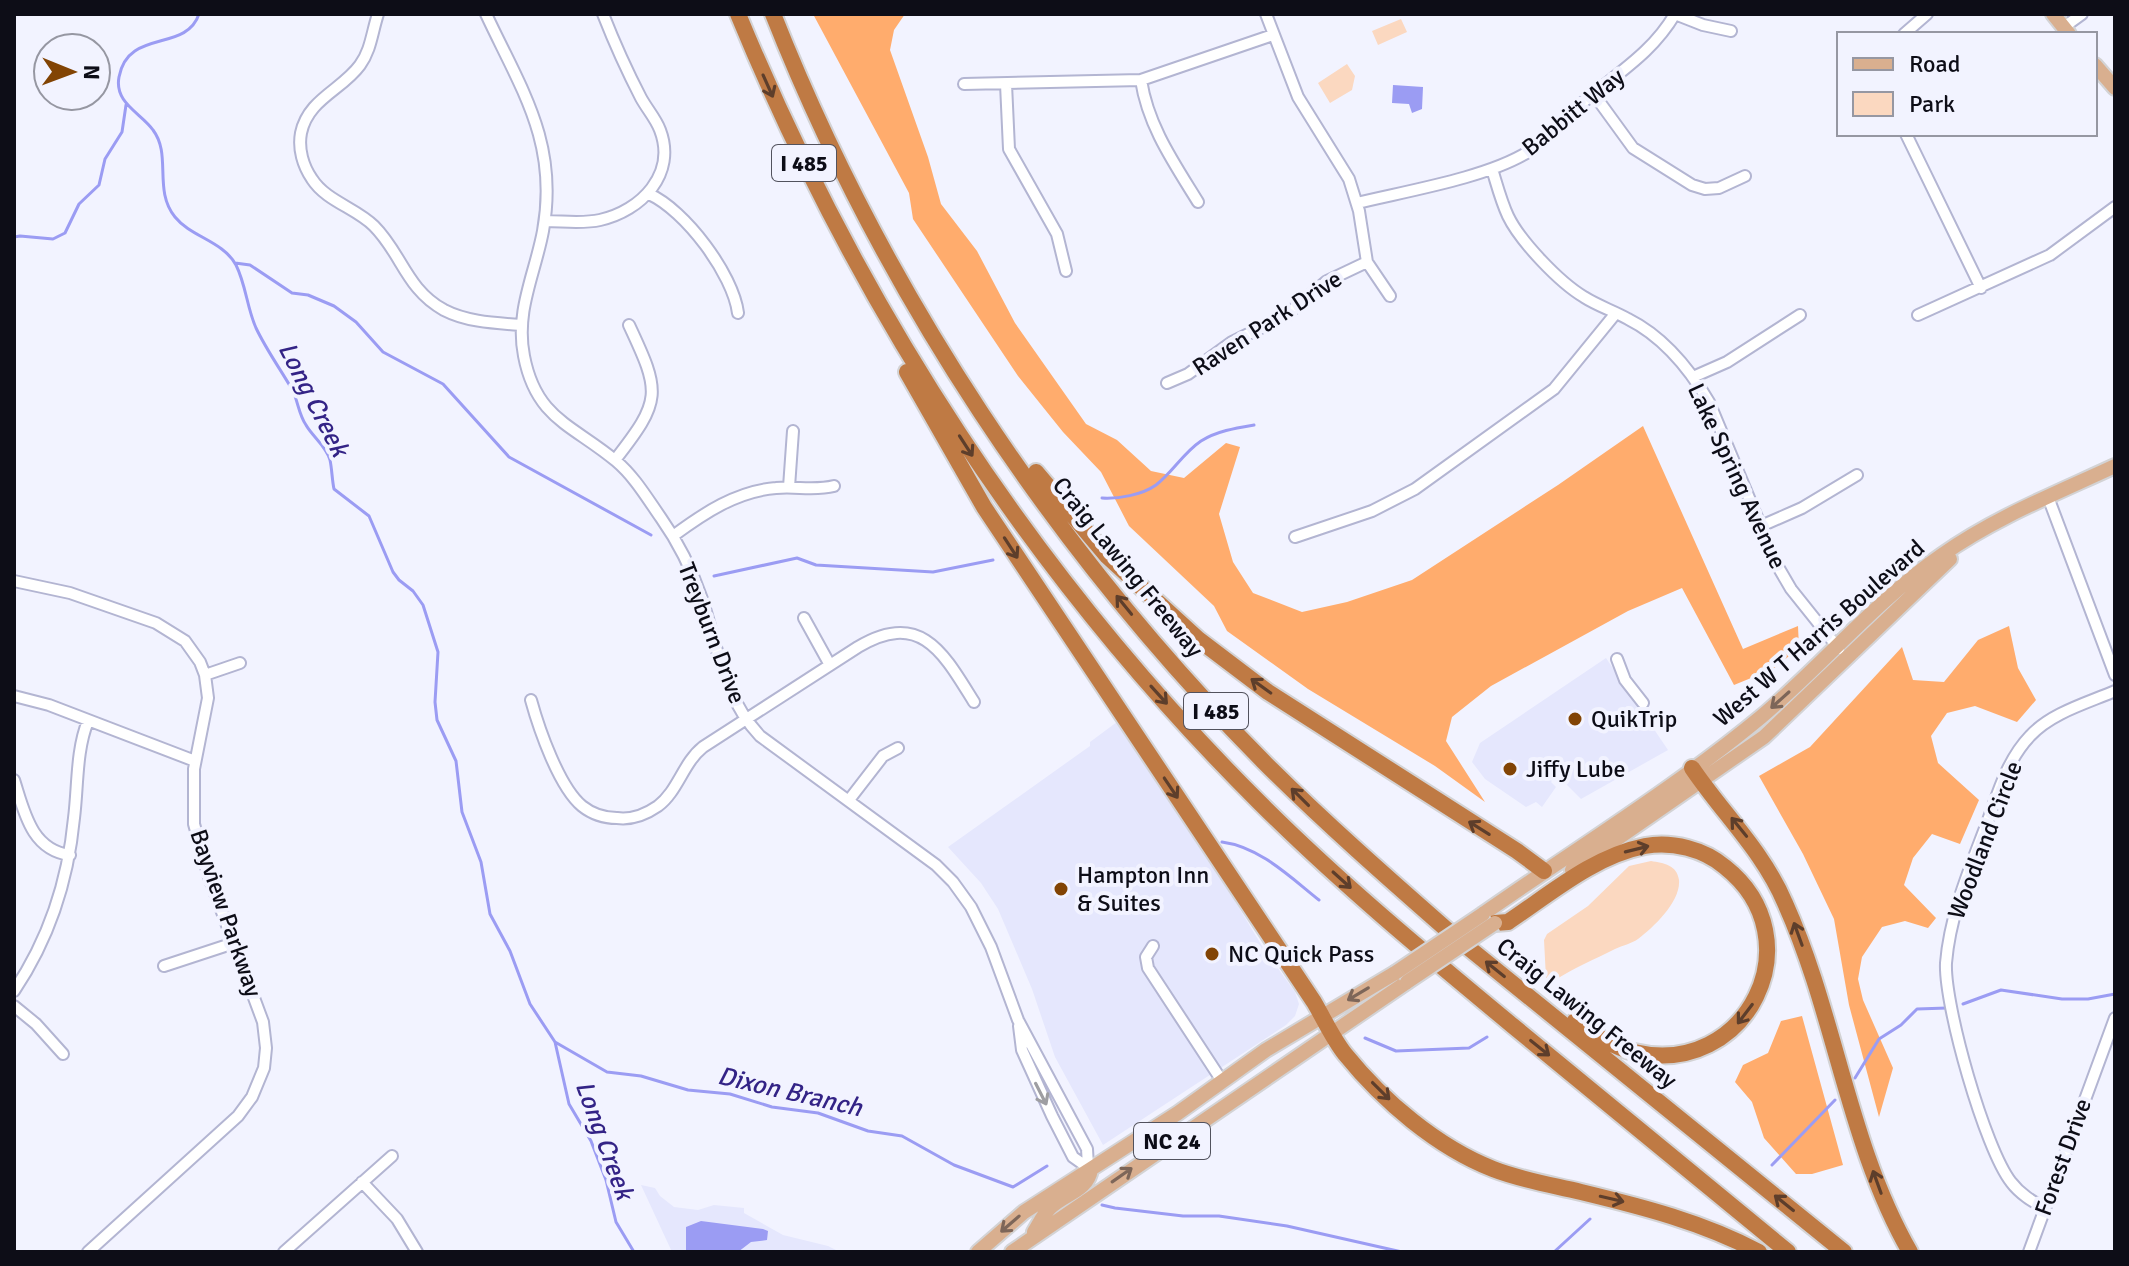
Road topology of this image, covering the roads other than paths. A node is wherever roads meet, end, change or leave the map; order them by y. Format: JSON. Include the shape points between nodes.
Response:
{"nodes":[{"id":1,"x":378,"y":14,"type":"edge"},
{"id":2,"x":486,"y":14,"type":"edge"},
{"id":3,"x":603,"y":14,"type":"edge"},
{"id":4,"x":738,"y":14,"type":"edge"},
{"id":5,"x":773,"y":14,"type":"edge"},
{"id":6,"x":1266,"y":14,"type":"edge"},
{"id":7,"x":1675,"y":14,"type":"edge"},
{"id":8,"x":1927,"y":14,"type":"edge"},
{"id":9,"x":2053,"y":14,"type":"edge"},
{"id":10,"x":2082,"y":14,"type":"edge"},
{"id":11,"x":1731,"y":31,"type":"dead end"},
{"id":12,"x":2067,"y":31,"type":"edge"},
{"id":13,"x":1906,"y":32,"type":"edge"},
{"id":14,"x":1273,"y":35,"type":"junction"},
{"id":15,"x":2097,"y":67,"type":"edge"},
{"id":16,"x":1141,"y":80,"type":"junction"},
{"id":17,"x":964,"y":84,"type":"dead end"},
{"id":18,"x":1006,"y":84,"type":"junction"},
{"id":19,"x":2115,"y":88,"type":"edge"},
{"id":20,"x":1593,"y":93,"type":"junction"},
{"id":21,"x":1907,"y":136,"type":"edge"},
{"id":22,"x":1492,"y":169,"type":"junction"},
{"id":23,"x":1745,"y":176,"type":"dead end"},
{"id":24,"x":649,"y":194,"type":"junction"},
{"id":25,"x":1198,"y":202,"type":"dead end"},
{"id":26,"x":1357,"y":203,"type":"junction"},
{"id":27,"x":2115,"y":207,"type":"edge"},
{"id":28,"x":545,"y":221,"type":"junction"},
{"id":29,"x":1367,"y":262,"type":"junction"},
{"id":30,"x":1066,"y":271,"type":"dead end"},
{"id":31,"x":1981,"y":288,"type":"junction"},
{"id":32,"x":1390,"y":296,"type":"dead end"},
{"id":33,"x":880,"y":308,"type":"junction"},
{"id":34,"x":738,"y":313,"type":"dead end"},
{"id":35,"x":1616,"y":313,"type":"junction"},
{"id":36,"x":1800,"y":315,"type":"dead end"},
{"id":37,"x":1918,"y":315,"type":"dead end"},
{"id":38,"x":521,"y":325,"type":"junction"},
{"id":39,"x":629,"y":325,"type":"dead end"},
{"id":40,"x":1693,"y":377,"type":"junction"},
{"id":41,"x":1167,"y":383,"type":"dead end"},
{"id":42,"x":966,"y":387,"type":"junction"},
{"id":43,"x":793,"y":431,"type":"dead end"},
{"id":44,"x":615,"y":460,"type":"junction"},
{"id":45,"x":2115,"y":466,"type":"edge"},
{"id":46,"x":1857,"y":475,"type":"dead end"},
{"id":47,"x":834,"y":486,"type":"dead end"},
{"id":48,"x":789,"y":487,"type":"junction"},
{"id":49,"x":2048,"y":497,"type":"junction"},
{"id":50,"x":1761,"y":526,"type":"junction"},
{"id":51,"x":1976,"y":534,"type":"junction"},
{"id":52,"x":673,"y":536,"type":"junction"},
{"id":53,"x":1295,"y":537,"type":"dead end"},
{"id":54,"x":14,"y":581,"type":"edge"},
{"id":55,"x":804,"y":618,"type":"dead end"},
{"id":56,"x":1836,"y":646,"type":"junction"},
{"id":57,"x":1848,"y":657,"type":"junction"},
{"id":58,"x":240,"y":663,"type":"dead end"},
{"id":59,"x":1620,"y":664,"type":"dead end"},
{"id":60,"x":830,"y":665,"type":"junction"},
{"id":61,"x":205,"y":675,"type":"junction"},
{"id":62,"x":2115,"y":675,"type":"edge"},
{"id":63,"x":2115,"y":691,"type":"edge"},
{"id":64,"x":14,"y":696,"type":"edge"},
{"id":65,"x":531,"y":700,"type":"dead end"},
{"id":66,"x":974,"y":702,"type":"dead end"},
{"id":67,"x":1643,"y":703,"type":"dead end"},
{"id":68,"x":746,"y":720,"type":"junction"},
{"id":69,"x":88,"y":721,"type":"junction"},
{"id":70,"x":898,"y":748,"type":"dead end"},
{"id":71,"x":195,"y":761,"type":"junction"},
{"id":72,"x":1697,"y":774,"type":"junction"},
{"id":73,"x":14,"y":780,"type":"edge"},
{"id":74,"x":849,"y":800,"type":"junction"},
{"id":75,"x":70,"y":855,"type":"junction"},
{"id":76,"x":1544,"y":871,"type":"junction"},
{"id":77,"x":1489,"y":918,"type":"junction"},
{"id":78,"x":234,"y":943,"type":"junction"},
{"id":79,"x":1153,"y":946,"type":"dead end"},
{"id":80,"x":164,"y":966,"type":"dead end"},
{"id":81,"x":1401,"y":977,"type":"junction"},
{"id":82,"x":14,"y":991,"type":"edge"},
{"id":83,"x":1536,"y":1002,"type":"junction"},
{"id":84,"x":14,"y":1006,"type":"edge"},
{"id":85,"x":1322,"y":1016,"type":"junction"},
{"id":86,"x":2115,"y":1018,"type":"edge"},
{"id":87,"x":1332,"y":1031,"type":"junction"},
{"id":88,"x":63,"y":1054,"type":"dead end"},
{"id":89,"x":1222,"y":1081,"type":"junction"},
{"id":90,"x":392,"y":1156,"type":"dead end"},
{"id":91,"x":1089,"y":1167,"type":"junction"},
{"id":92,"x":362,"y":1182,"type":"junction"},
{"id":93,"x":2044,"y":1208,"type":"junction"},
{"id":94,"x":1031,"y":1237,"type":"junction"},
{"id":95,"x":88,"y":1252,"type":"edge"},
{"id":96,"x":284,"y":1252,"type":"edge"},
{"id":97,"x":417,"y":1252,"type":"edge"},
{"id":98,"x":978,"y":1252,"type":"edge"},
{"id":99,"x":1012,"y":1252,"type":"edge"},
{"id":100,"x":1759,"y":1252,"type":"edge"},
{"id":101,"x":1788,"y":1252,"type":"edge"},
{"id":102,"x":1844,"y":1252,"type":"edge"},
{"id":103,"x":1910,"y":1252,"type":"edge"},
{"id":104,"x":2029,"y":1252,"type":"edge"}],
"edges":[{"from":1,"to":38,"type":"street","via":[[358,68],[322,98],[304,123],[300,148],[306,169],[324,191],[374,226],[432,303],[459,316]]},
{"from":2,"to":28,"type":"street","name":"Treyburn Drive","via":[[526,92],[540,133]]},
{"from":3,"to":24,"type":"street","via":[[660,129],[662,170]]},
{"from":4,"to":33,"type":"highway","number":"I 485","one_way":true,"via":[[808,171]]},
{"from":5,"to":42,"type":"highway","name":"Craig Lawing Freeway","number":"I 485","via":[[873,227]]},
{"from":6,"to":14,"type":"street"},
{"from":7,"to":11,"type":"street"},
{"from":7,"to":20,"type":"street","name":"Babbitt Way","via":[[1647,52]]},
{"from":8,"to":13,"type":"street"},
{"from":9,"to":12,"type":"main road"},
{"from":10,"to":12,"type":"street"},
{"from":14,"to":16,"type":"street"},
{"from":14,"to":26,"type":"street","via":[[1298,97],[1349,179]]},
{"from":15,"to":19,"type":"main road"},
{"from":16,"to":18,"type":"street"},
{"from":16,"to":25,"type":"street","via":[[1154,129]]},
{"from":17,"to":18,"type":"street"},
{"from":18,"to":30,"type":"street","via":[[1009,149],[1057,234]]},
{"from":20,"to":22,"type":"street","name":"Babbitt Way","via":[[1533,148]]},
{"from":20,"to":23,"type":"street","via":[[1633,148],[1692,185],[1719,188]]},
{"from":21,"to":31,"type":"street"},
{"from":22,"to":26,"type":"street","name":"Babbitt Way"},
{"from":22,"to":35,"type":"street","name":"Lake Spring Avenue","via":[[1508,216],[1525,241],[1573,289]]},
{"from":24,"to":28,"type":"street","via":[[600,220]]},
{"from":24,"to":34,"type":"street","via":[[706,247],[732,290]]},
{"from":26,"to":29,"type":"street"},
{"from":27,"to":31,"type":"street","via":[[2050,255]]},
{"from":28,"to":38,"type":"street","name":"Treyburn Drive"},
{"from":29,"to":32,"type":"street"},
{"from":29,"to":41,"type":"street","name":"Raven Park Drive","via":[[1327,281],[1285,316]]},
{"from":31,"to":37,"type":"street"},
{"from":33,"to":85,"type":"highway","one_way":true,"via":[[909,376],[984,507]]},
{"from":33,"to":101,"type":"highway","number":"I 485","one_way":true,"via":[[976,462],[1070,590],[1257,801],[1378,913]]},
{"from":35,"to":40,"type":"street","name":"Lake Spring Avenue","via":[[1665,344]]},
{"from":35,"to":53,"type":"street","via":[[1547,395],[1415,489],[1372,511]]},
{"from":36,"to":40,"type":"street","via":[[1727,362]]},
{"from":38,"to":44,"type":"street","name":"Treyburn Drive","via":[[524,359],[541,399],[568,429]]},
{"from":39,"to":44,"type":"street","via":[[651,373],[653,392],[645,420]]},
{"from":40,"to":50,"type":"street","name":"Lake Spring Avenue"},
{"from":76,"to":42,"type":"highway","one_way":true,"via":[[1268,692],[1165,612],[1107,556]]},
{"from":83,"to":42,"type":"highway","name":"Craig Lawing Freeway","number":"I 485","one_way":true,"via":[[1365,859],[1230,726],[1108,585]]},
{"from":43,"to":48,"type":"street"},
{"from":44,"to":52,"type":"street","name":"Treyburn Drive"},
{"from":45,"to":49,"type":"main road","name":"West W T Harris Boulevard"},
{"from":46,"to":50,"type":"street"},
{"from":47,"to":48,"type":"street"},
{"from":48,"to":52,"type":"street","via":[[734,498]]},
{"from":49,"to":51,"type":"main road","name":"West W T Harris Boulevard"},
{"from":49,"to":62,"type":"street"},
{"from":50,"to":56,"type":"street","name":"Lake Spring Avenue","via":[[1784,578]]},
{"from":51,"to":56,"type":"main road","name":"West W T Harris Boulevard","via":[[1932,563]]},
{"from":51,"to":57,"type":"main road","name":"West W T Harris Boulevard"},
{"from":52,"to":68,"type":"street","name":"Treyburn Drive","via":[[702,601],[722,673]]},
{"from":54,"to":61,"type":"street","name":"Bayview Parkway","via":[[70,593],[156,623],[185,641]]},
{"from":55,"to":60,"type":"street"},
{"from":56,"to":57,"type":"street","name":"Lake Spring Avenue"},
{"from":56,"to":72,"type":"main road","name":"West W T Harris Boulevard","one_way":true},
{"from":57,"to":72,"type":"main road","name":"West W T Harris Boulevard","via":[[1764,737]]},
{"from":58,"to":61,"type":"street"},
{"from":59,"to":67,"type":"street"},
{"from":60,"to":66,"type":"street","via":[[885,634],[914,636],[943,654]]},
{"from":60,"to":68,"type":"street"},
{"from":61,"to":71,"type":"street","name":"Bayview Parkway","via":[[207,710]]},
{"from":63,"to":93,"type":"street","name":"Woodland Circle","via":[[2049,721],[2023,744],[1968,871],[1948,944],[1946,972],[1955,1022],[1993,1148],[2011,1183]]},
{"from":64,"to":69,"type":"street"},
{"from":65,"to":68,"type":"street","via":[[571,795],[591,812],[614,818],[638,817],[660,804],[695,753]]},
{"from":68,"to":74,"type":"street","name":"Treyburn Drive","via":[[760,736]]},
{"from":69,"to":71,"type":"street"},
{"from":69,"to":75,"type":"street"},
{"from":70,"to":74,"type":"street","via":[[883,756]]},
{"from":71,"to":78,"type":"street","name":"Bayview Parkway","via":[[194,824]]},
{"from":72,"to":76,"type":"main road","name":"West W T Harris Boulevard"},
{"from":72,"to":77,"type":"main road","name":"West W T Harris Boulevard"},
{"from":103,"to":72,"type":"highway","one_way":true,"via":[[1874,1176],[1785,901],[1753,845]]},
{"from":73,"to":75,"type":"street","via":[[33,833],[53,851]]},
{"from":74,"to":91,"type":"street","name":"Treyburn Drive","via":[[936,865],[971,907],[1018,1020],[1034,1080],[1073,1157]]},
{"from":75,"to":82,"type":"street","via":[[50,923]]},
{"from":76,"to":77,"type":"main road","name":"West W T Harris Boulevard"},
{"from":77,"to":81,"type":"main road","name":"West W T Harris Boulevard","number":"NC 24","bridge":true},
{"from":77,"to":83,"type":"highway","one_way":true,"via":[[1508,922],[1601,862],[1658,845],[1691,849],[1721,863],[1742,882],[1759,911],[1767,953],[1756,998],[1725,1036],[1694,1052],[1631,1052],[1595,1035],[1556,1006]]},
{"from":78,"to":80,"type":"street"},
{"from":78,"to":95,"type":"street","name":"Bayview Parkway","via":[[266,1036],[264,1068],[252,1097],[238,1116]]},
{"from":79,"to":89,"type":"street","via":[[1146,957],[1148,968]]},
{"from":81,"to":85,"type":"main road","name":"West W T Harris Boulevard","number":"NC 24","one_way":true},
{"from":81,"to":87,"type":"main road","name":"West W T Harris Boulevard","number":"NC 24"},
{"from":102,"to":83,"type":"highway","name":"Craig Lawing Freeway","number":"I 485","one_way":true},
{"from":84,"to":88,"type":"street"},
{"from":85,"to":87,"type":"highway"},
{"from":85,"to":89,"type":"main road","name":"West W T Harris Boulevard","number":"NC 24"},
{"from":86,"to":93,"type":"street","name":"Forest Drive"},
{"from":94,"to":87,"type":"main road","name":"West W T Harris Boulevard","number":"NC 24","one_way":true},
{"from":87,"to":100,"type":"highway","one_way":true,"via":[[1344,1053],[1386,1096],[1436,1139],[1465,1155],[1522,1178],[1675,1216]]},
{"from":89,"to":91,"type":"main road","name":"West W T Harris Boulevard","number":"NC 24"},
{"from":90,"to":92,"type":"street"},
{"from":91,"to":94,"type":"main road","via":[[1088,1180],[1050,1208]]},
{"from":91,"to":98,"type":"main road","name":"West W T Harris Boulevard","number":"NC 24","one_way":true},
{"from":92,"to":96,"type":"street"},
{"from":92,"to":97,"type":"street","via":[[397,1219]]},
{"from":93,"to":104,"type":"street","name":"Forest Drive"},
{"from":94,"to":99,"type":"main road","name":"West W T Harris Boulevard","number":"NC 24"}]}
